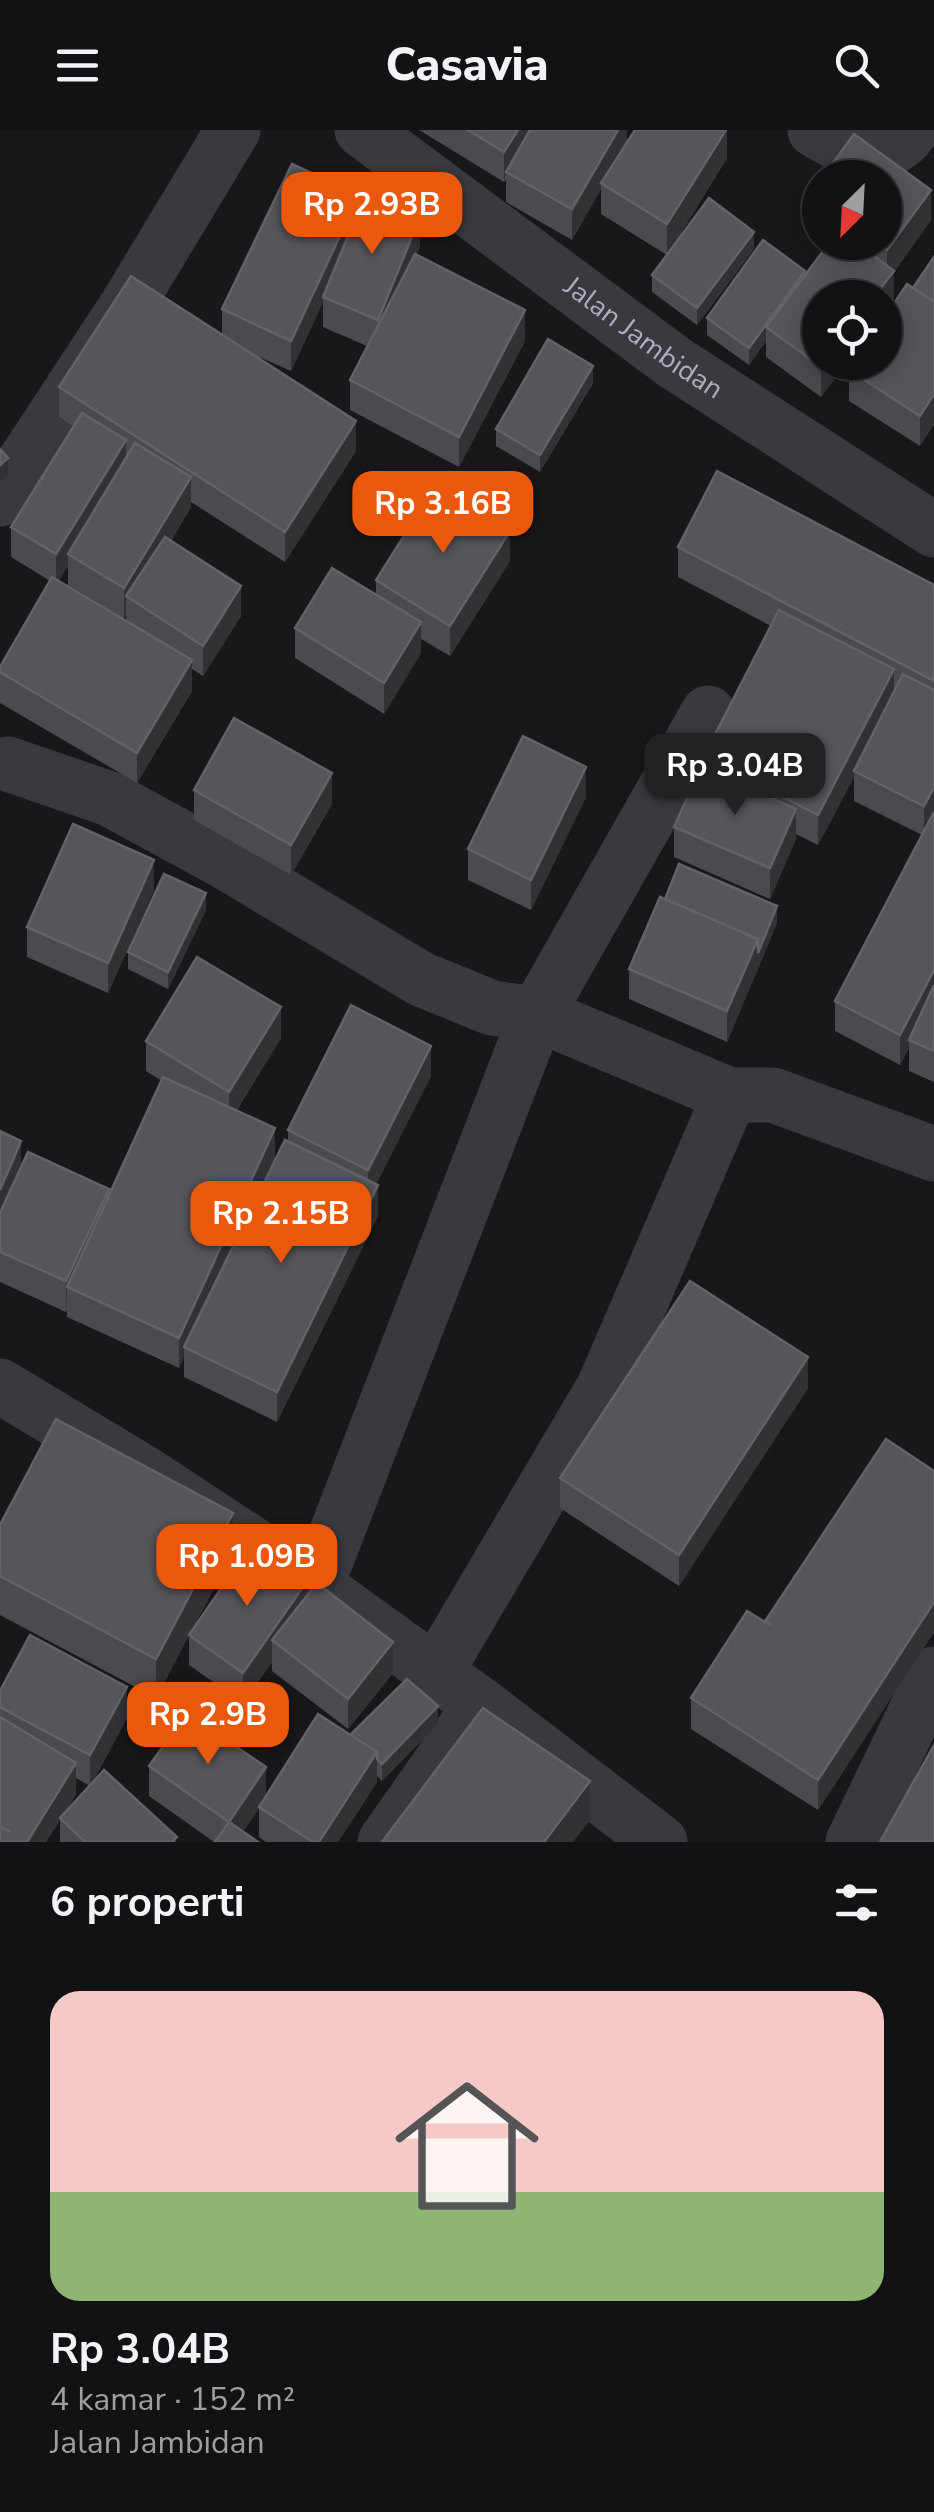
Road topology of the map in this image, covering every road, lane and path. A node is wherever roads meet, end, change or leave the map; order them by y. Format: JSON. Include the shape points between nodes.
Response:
{"nodes":[{"id":1,"x":234,"y":130,"type":"edge"},
{"id":2,"x":362,"y":130,"type":"edge"},
{"id":3,"x":815,"y":130,"type":"edge"},
{"id":4,"x":911,"y":130,"type":"edge"},
{"id":5,"x":0,"y":498,"type":"edge"},
{"id":6,"x":934,"y":530,"type":"edge"},
{"id":7,"x":708,"y":713,"type":"dead end"},
{"id":8,"x":3,"y":770,"type":"edge"},
{"id":9,"x":537,"y":1014,"type":"junction"},
{"id":10,"x":730,"y":1095,"type":"junction"},
{"id":11,"x":934,"y":1154,"type":"edge"},
{"id":12,"x":0,"y":1386,"type":"edge"},
{"id":13,"x":316,"y":1586,"type":"junction"},
{"id":14,"x":436,"y":1672,"type":"junction"},
{"id":15,"x":934,"y":1674,"type":"edge"},
{"id":16,"x":481,"y":1705,"type":"junction"},
{"id":17,"x":630,"y":1833,"type":"edge"},
{"id":18,"x":385,"y":1842,"type":"edge"},
{"id":19,"x":854,"y":1842,"type":"edge"}],
"edges":[{"from":1,"to":5,"type":"street"},
{"from":2,"to":6,"type":"street","name":"Jalan Jambidan","via":[[674,363]]},
{"from":3,"to":4,"type":"street","via":[[861,156],[886,151]]},
{"from":7,"to":9,"type":"street"},
{"from":8,"to":9,"type":"street","via":[[110,800],[421,979],[492,1008]]},
{"from":9,"to":10,"type":"street"},
{"from":9,"to":13,"type":"street"},
{"from":10,"to":11,"type":"street","via":[[773,1094]]},
{"from":10,"to":14,"type":"street","via":[[604,1386]]},
{"from":12,"to":13,"type":"street"},
{"from":13,"to":14,"type":"street"},
{"from":14,"to":16,"type":"street"},
{"from":15,"to":19,"type":"street"},
{"from":16,"to":17,"type":"street"},
{"from":16,"to":18,"type":"street"}]}
